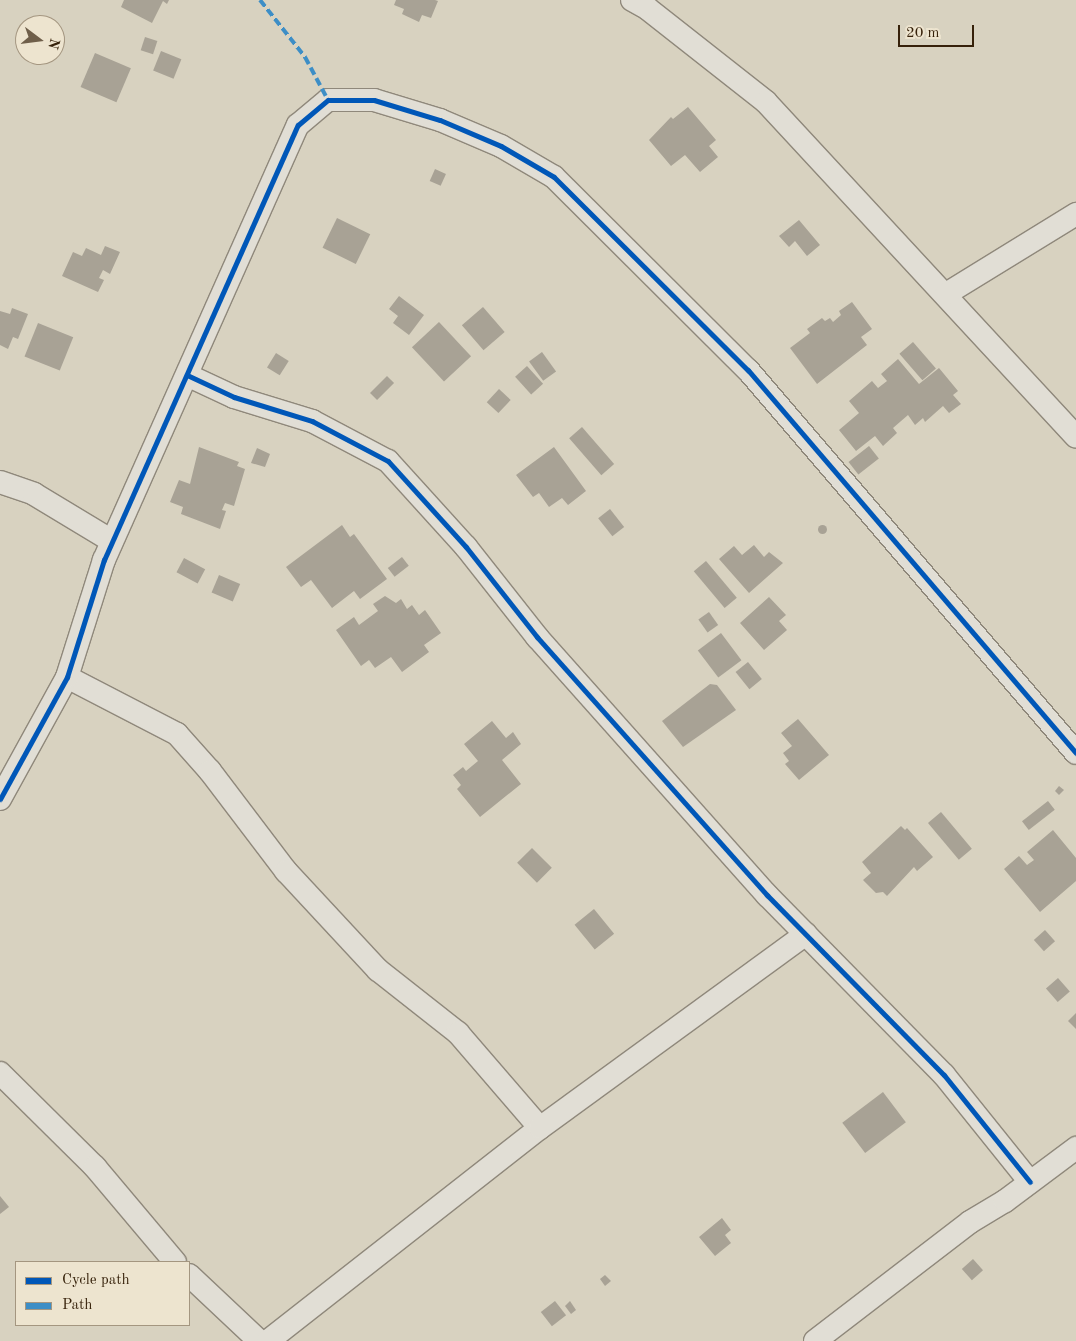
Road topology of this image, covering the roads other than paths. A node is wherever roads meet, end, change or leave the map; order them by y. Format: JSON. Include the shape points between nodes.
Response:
{"nodes":[{"id":1,"x":632,"y":0,"type":"edge"},
{"id":2,"x":1076,"y":214,"type":"edge"},
{"id":3,"x":946,"y":294,"type":"junction"},
{"id":4,"x":187,"y":375,"type":"junction"},
{"id":5,"x":1076,"y":437,"type":"edge"},
{"id":6,"x":0,"y":482,"type":"edge"},
{"id":7,"x":112,"y":540,"type":"junction"},
{"id":8,"x":67,"y":677,"type":"junction"},
{"id":9,"x":1076,"y":753,"type":"edge"},
{"id":10,"x":0,"y":799,"type":"edge"},
{"id":11,"x":806,"y":934,"type":"junction"},
{"id":12,"x":0,"y":1073,"type":"edge"},
{"id":13,"x":540,"y":1128,"type":"junction"},
{"id":14,"x":1076,"y":1148,"type":"edge"},
{"id":15,"x":1030,"y":1182,"type":"junction"},
{"id":16,"x":174,"y":1261,"type":"edge"},
{"id":17,"x":190,"y":1276,"type":"edge"},
{"id":18,"x":260,"y":1341,"type":"edge"},
{"id":19,"x":268,"y":1341,"type":"edge"},
{"id":20,"x":815,"y":1341,"type":"edge"}],
"edges":[{"from":1,"to":3,"type":"street","via":[[648,9],[766,102]]},
{"from":2,"to":3,"type":"street"},
{"from":3,"to":5,"type":"street"},
{"from":4,"to":7,"type":"street"},
{"from":4,"to":9,"type":"street","via":[[298,125],[328,100],[374,100],[440,120],[501,146],[554,177],[748,370]]},
{"from":4,"to":11,"type":"street","via":[[234,397],[312,421],[388,461],[466,547],[670,789]]},
{"from":6,"to":7,"type":"street","via":[[34,494]]},
{"from":7,"to":8,"type":"street"},
{"from":8,"to":10,"type":"street"},
{"from":8,"to":13,"type":"street","via":[[177,734],[210,771],[286,871],[378,970],[458,1033]]},
{"from":11,"to":13,"type":"street"},
{"from":11,"to":15,"type":"street","via":[[944,1075]]},
{"from":12,"to":16,"type":"street","via":[[94,1166]]},
{"from":13,"to":19,"type":"street"},
{"from":14,"to":15,"type":"street"},
{"from":15,"to":20,"type":"street","via":[[970,1222]]},
{"from":17,"to":18,"type":"street"}]}
